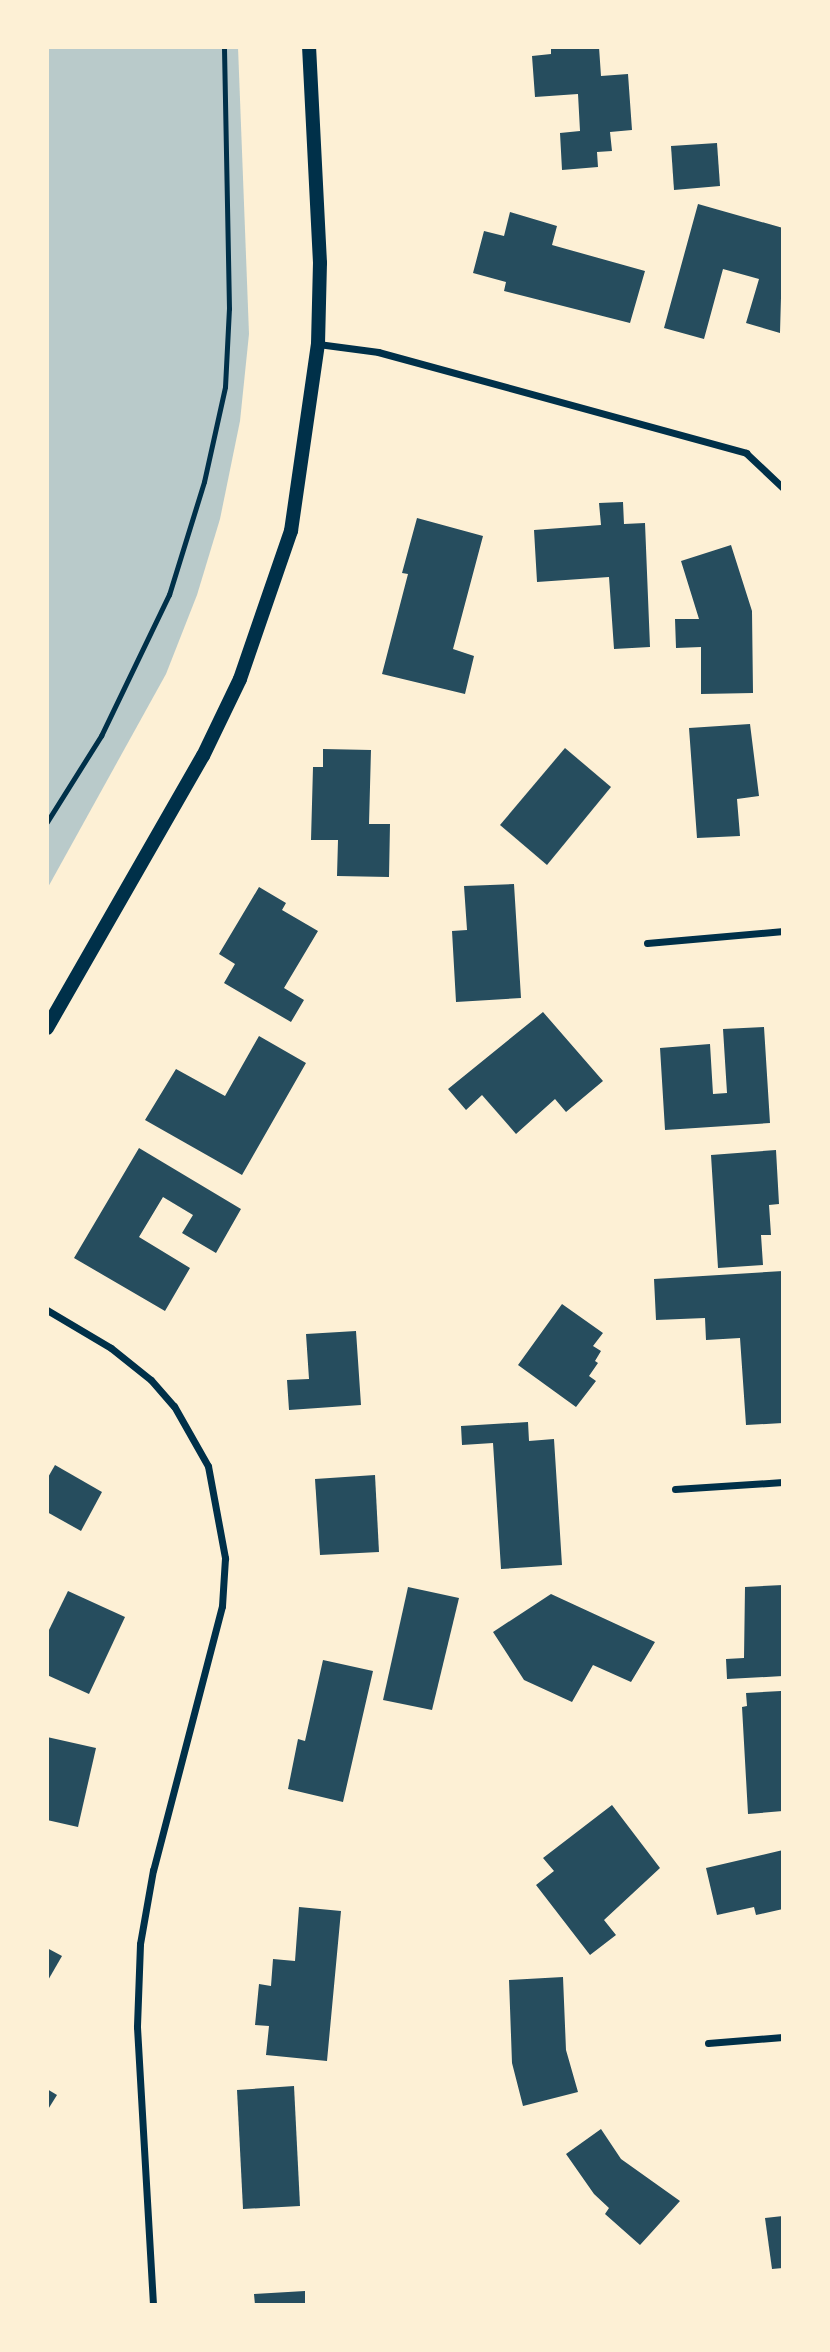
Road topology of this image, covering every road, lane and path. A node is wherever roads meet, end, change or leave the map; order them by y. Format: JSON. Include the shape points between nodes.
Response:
{"nodes":[{"id":1,"x":224,"y":47,"type":"edge"},
{"id":2,"x":309,"y":47,"type":"edge"},
{"id":3,"x":318,"y":344,"type":"junction"},
{"id":4,"x":783,"y":488,"type":"edge"},
{"id":5,"x":47,"y":822,"type":"edge"},
{"id":6,"x":783,"y":931,"type":"edge"},
{"id":7,"x":647,"y":943,"type":"dead end"},
{"id":8,"x":47,"y":1028,"type":"edge"},
{"id":9,"x":47,"y":1310,"type":"edge"},
{"id":10,"x":783,"y":1482,"type":"edge"},
{"id":11,"x":675,"y":1489,"type":"dead end"},
{"id":12,"x":783,"y":2036,"type":"edge"},
{"id":13,"x":709,"y":2043,"type":"dead end"},
{"id":14,"x":153,"y":2305,"type":"edge"}],
"edges":[{"from":1,"to":5,"type":"path","via":[[229,309],[225,387],[204,482],[169,595],[101,736]]},
{"from":2,"to":3,"type":"main road","via":[[320,263]]},
{"from":3,"to":4,"type":"street","via":[[378,352],[746,453]]},
{"from":3,"to":8,"type":"main road","via":[[290,531],[240,679],[203,756]]},
{"from":6,"to":7,"type":"street"},
{"from":9,"to":14,"type":"street","via":[[111,1348],[151,1380],[174,1406],[208,1466],[225,1558],[222,1606],[153,1870],[140,1944],[137,2027]]},
{"from":10,"to":11,"type":"street"},
{"from":12,"to":13,"type":"street"}]}
